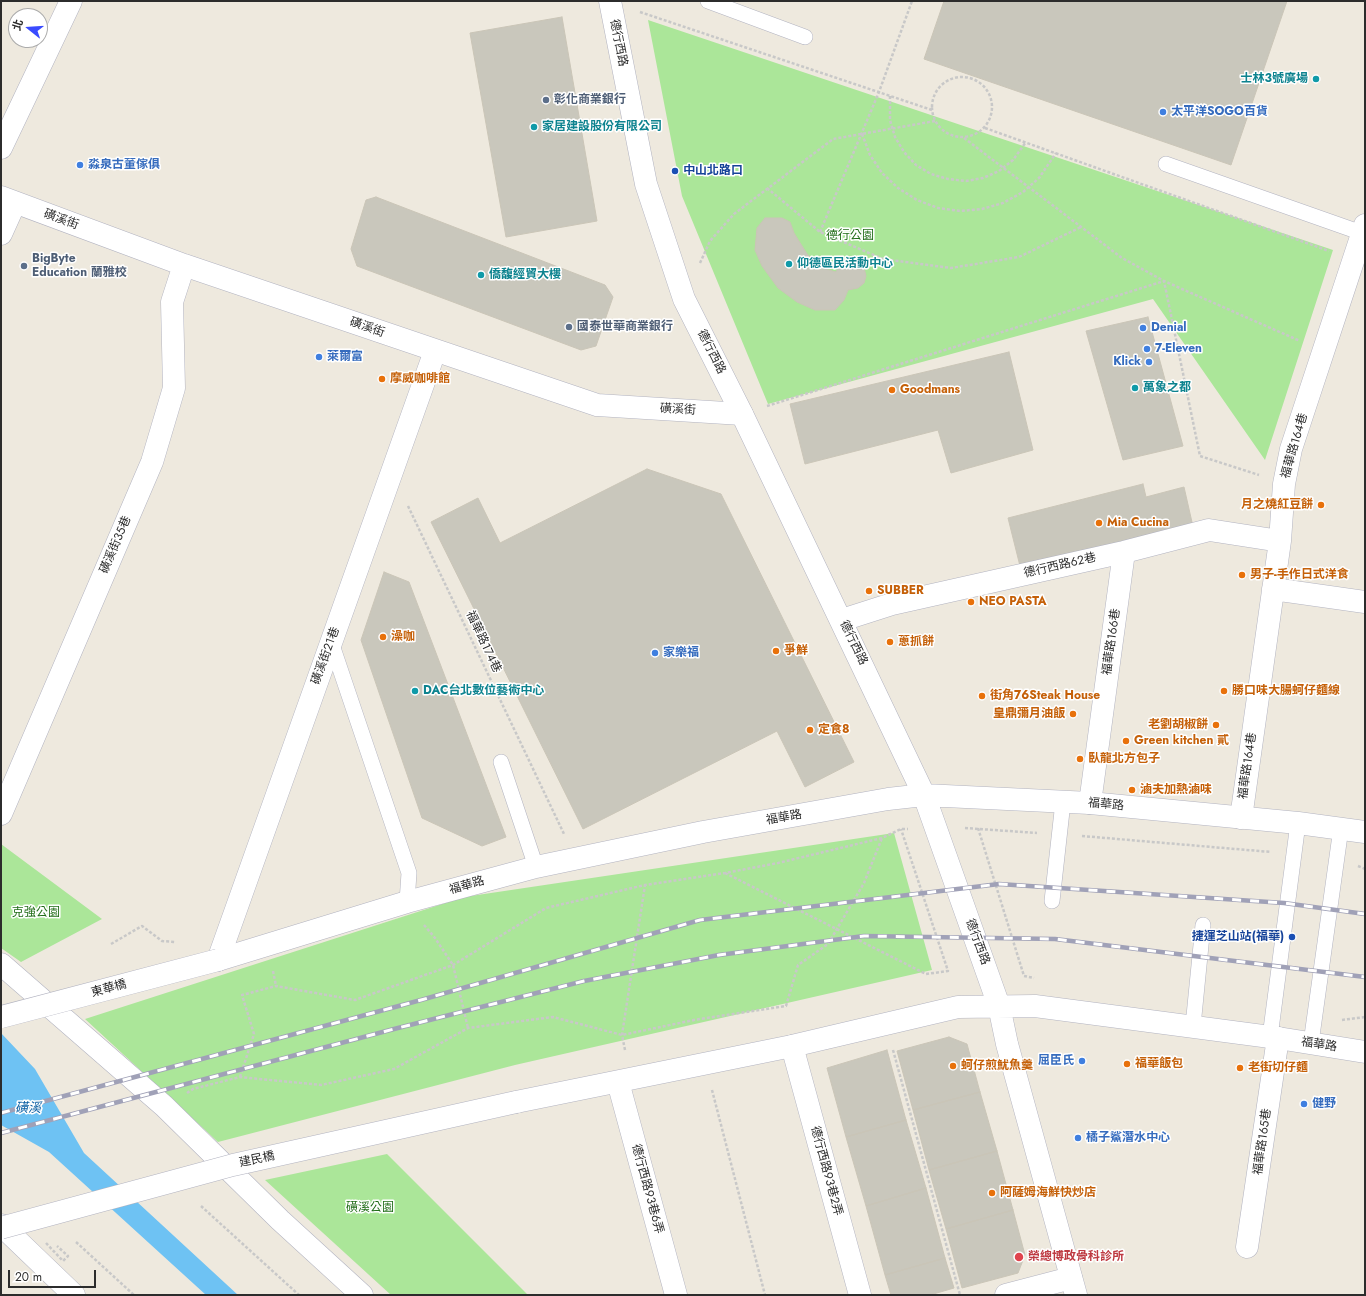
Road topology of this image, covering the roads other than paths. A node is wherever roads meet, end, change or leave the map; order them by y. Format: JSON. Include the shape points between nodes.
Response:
{"nodes":[{"id":1,"x":71,"y":1,"type":"edge"},
{"id":2,"x":610,"y":1,"type":"edge"},
{"id":3,"x":708,"y":1,"type":"edge"},
{"id":4,"x":805,"y":37,"type":"dead end"},
{"id":5,"x":1,"y":148,"type":"edge"},
{"id":6,"x":1166,"y":164,"type":"dead end"},
{"id":7,"x":8,"y":200,"type":"edge"},
{"id":8,"x":1364,"y":229,"type":"edge"},
{"id":9,"x":1,"y":234,"type":"edge"},
{"id":10,"x":184,"y":265,"type":"junction"},
{"id":11,"x":435,"y":351,"type":"junction"},
{"id":12,"x":742,"y":414,"type":"junction"},
{"id":13,"x":1280,"y":542,"type":"junction"},
{"id":14,"x":1124,"y":552,"type":"junction"},
{"id":15,"x":1273,"y":589,"type":"junction"},
{"id":16,"x":1365,"y":602,"type":"edge"},
{"id":17,"x":842,"y":620,"type":"junction"},
{"id":18,"x":331,"y":642,"type":"junction"},
{"id":19,"x":501,"y":762,"type":"dead end"},
{"id":20,"x":924,"y":795,"type":"junction"},
{"id":21,"x":1063,"y":802,"type":"junction"},
{"id":22,"x":1090,"y":803,"type":"junction"},
{"id":23,"x":1,"y":814,"type":"edge"},
{"id":24,"x":1241,"y":818,"type":"junction"},
{"id":25,"x":1298,"y":823,"type":"junction"},
{"id":26,"x":1341,"y":828,"type":"junction"},
{"id":27,"x":1365,"y":832,"type":"edge"},
{"id":28,"x":536,"y":867,"type":"junction"},
{"id":29,"x":1052,"y":901,"type":"dead end"},
{"id":30,"x":407,"y":902,"type":"junction"},
{"id":31,"x":1203,"y":924,"type":"dead end"},
{"id":32,"x":218,"y":960,"type":"junction"},
{"id":33,"x":1,"y":964,"type":"edge"},
{"id":34,"x":999,"y":1006,"type":"junction"},
{"id":35,"x":1,"y":1017,"type":"edge"},
{"id":36,"x":1193,"y":1026,"type":"junction"},
{"id":37,"x":1313,"y":1033,"type":"junction"},
{"id":38,"x":1274,"y":1038,"type":"junction"},
{"id":39,"x":792,"y":1046,"type":"junction"},
{"id":40,"x":1365,"y":1052,"type":"edge"},
{"id":41,"x":618,"y":1082,"type":"junction"},
{"id":42,"x":516,"y":1102,"type":"joint"},
{"id":43,"x":1,"y":1227,"type":"edge"},
{"id":44,"x":1247,"y":1247,"type":"dead end"},
{"id":45,"x":1074,"y":1286,"type":"edge"},
{"id":46,"x":74,"y":1295,"type":"edge"},
{"id":47,"x":362,"y":1295,"type":"edge"},
{"id":48,"x":676,"y":1295,"type":"edge"},
{"id":49,"x":860,"y":1295,"type":"edge"},
{"id":50,"x":1006,"y":1295,"type":"edge"}],
"edges":[{"from":1,"to":5,"type":"street"},
{"from":2,"to":12,"type":"street","name":"德行西路","via":[[646,184],[684,299]]},
{"from":3,"to":4,"type":"lane"},
{"from":6,"to":8,"type":"lane"},
{"from":7,"to":9,"type":"street"},
{"from":7,"to":10,"type":"street","name":"磺溪街"},
{"from":8,"to":13,"type":"street","name":"福華路164巷","via":[[1292,450],[1284,484]]},
{"from":10,"to":11,"type":"street","name":"磺溪街"},
{"from":10,"to":23,"type":"street","name":"磺溪街35巷","via":[[172,302],[174,388],[152,462]]},
{"from":11,"to":12,"type":"street","name":"磺溪街","via":[[597,405]]},
{"from":11,"to":18,"type":"street","name":"磺溪街21巷"},
{"from":12,"to":17,"type":"street","name":"德行西路"},
{"from":13,"to":14,"type":"street","name":"德行西路62巷","via":[[1208,530]]},
{"from":13,"to":15,"type":"street","name":"福華路164巷"},
{"from":14,"to":17,"type":"street","name":"德行西路62巷","via":[[892,604]]},
{"from":14,"to":22,"type":"street","name":"福華路166巷"},
{"from":15,"to":16,"type":"street"},
{"from":15,"to":24,"type":"street","name":"福華路164巷"},
{"from":17,"to":20,"type":"street","name":"德行西路"},
{"from":18,"to":30,"type":"lane","via":[[409,873]]},
{"from":18,"to":32,"type":"street","name":"磺溪街21巷"},
{"from":19,"to":28,"type":"lane"},
{"from":20,"to":21,"type":"street","name":"福華路"},
{"from":20,"to":28,"type":"street","name":"福華路","via":[[888,799],[711,831]]},
{"from":20,"to":34,"type":"street","name":"德行西路"},
{"from":21,"to":22,"type":"street","name":"福華路"},
{"from":21,"to":29,"type":"lane"},
{"from":22,"to":24,"type":"street","name":"福華路"},
{"from":24,"to":25,"type":"street","name":"福華路"},
{"from":25,"to":26,"type":"street","name":"福華路"},
{"from":25,"to":38,"type":"lane"},
{"from":26,"to":27,"type":"street","name":"福華路"},
{"from":26,"to":37,"type":"lane"},
{"from":28,"to":30,"type":"street","name":"福華路"},
{"from":30,"to":32,"type":"street","name":"福華路"},
{"from":31,"to":36,"type":"lane"},
{"from":32,"to":35,"type":"street","name":"東華橋","bridge":true},
{"from":33,"to":47,"type":"street","via":[[164,1106],[280,1220]]},
{"from":34,"to":36,"type":"street","name":"福華路","via":[[1035,1006]]},
{"from":34,"to":39,"type":"street","name":"福華路","via":[[958,1008]]},
{"from":34,"to":45,"type":"street","name":"德行西路","via":[[1007,1044]]},
{"from":36,"to":38,"type":"street","name":"福華路"},
{"from":37,"to":38,"type":"street","name":"福華路"},
{"from":37,"to":40,"type":"street","name":"福華路"},
{"from":38,"to":44,"type":"street","name":"福華路165巷"},
{"from":39,"to":41,"type":"street","name":"福華路"},
{"from":39,"to":49,"type":"street","name":"德行西路93巷2弄"},
{"from":41,"to":42,"type":"street","name":"福華路"},
{"from":41,"to":48,"type":"street","name":"德行西路93巷6弄"},
{"from":42,"to":43,"type":"street","name":"建民橋","bridge":true,"via":[[232,1165]]},
{"from":43,"to":46,"type":"street"},
{"from":45,"to":50,"type":"street"}]}
